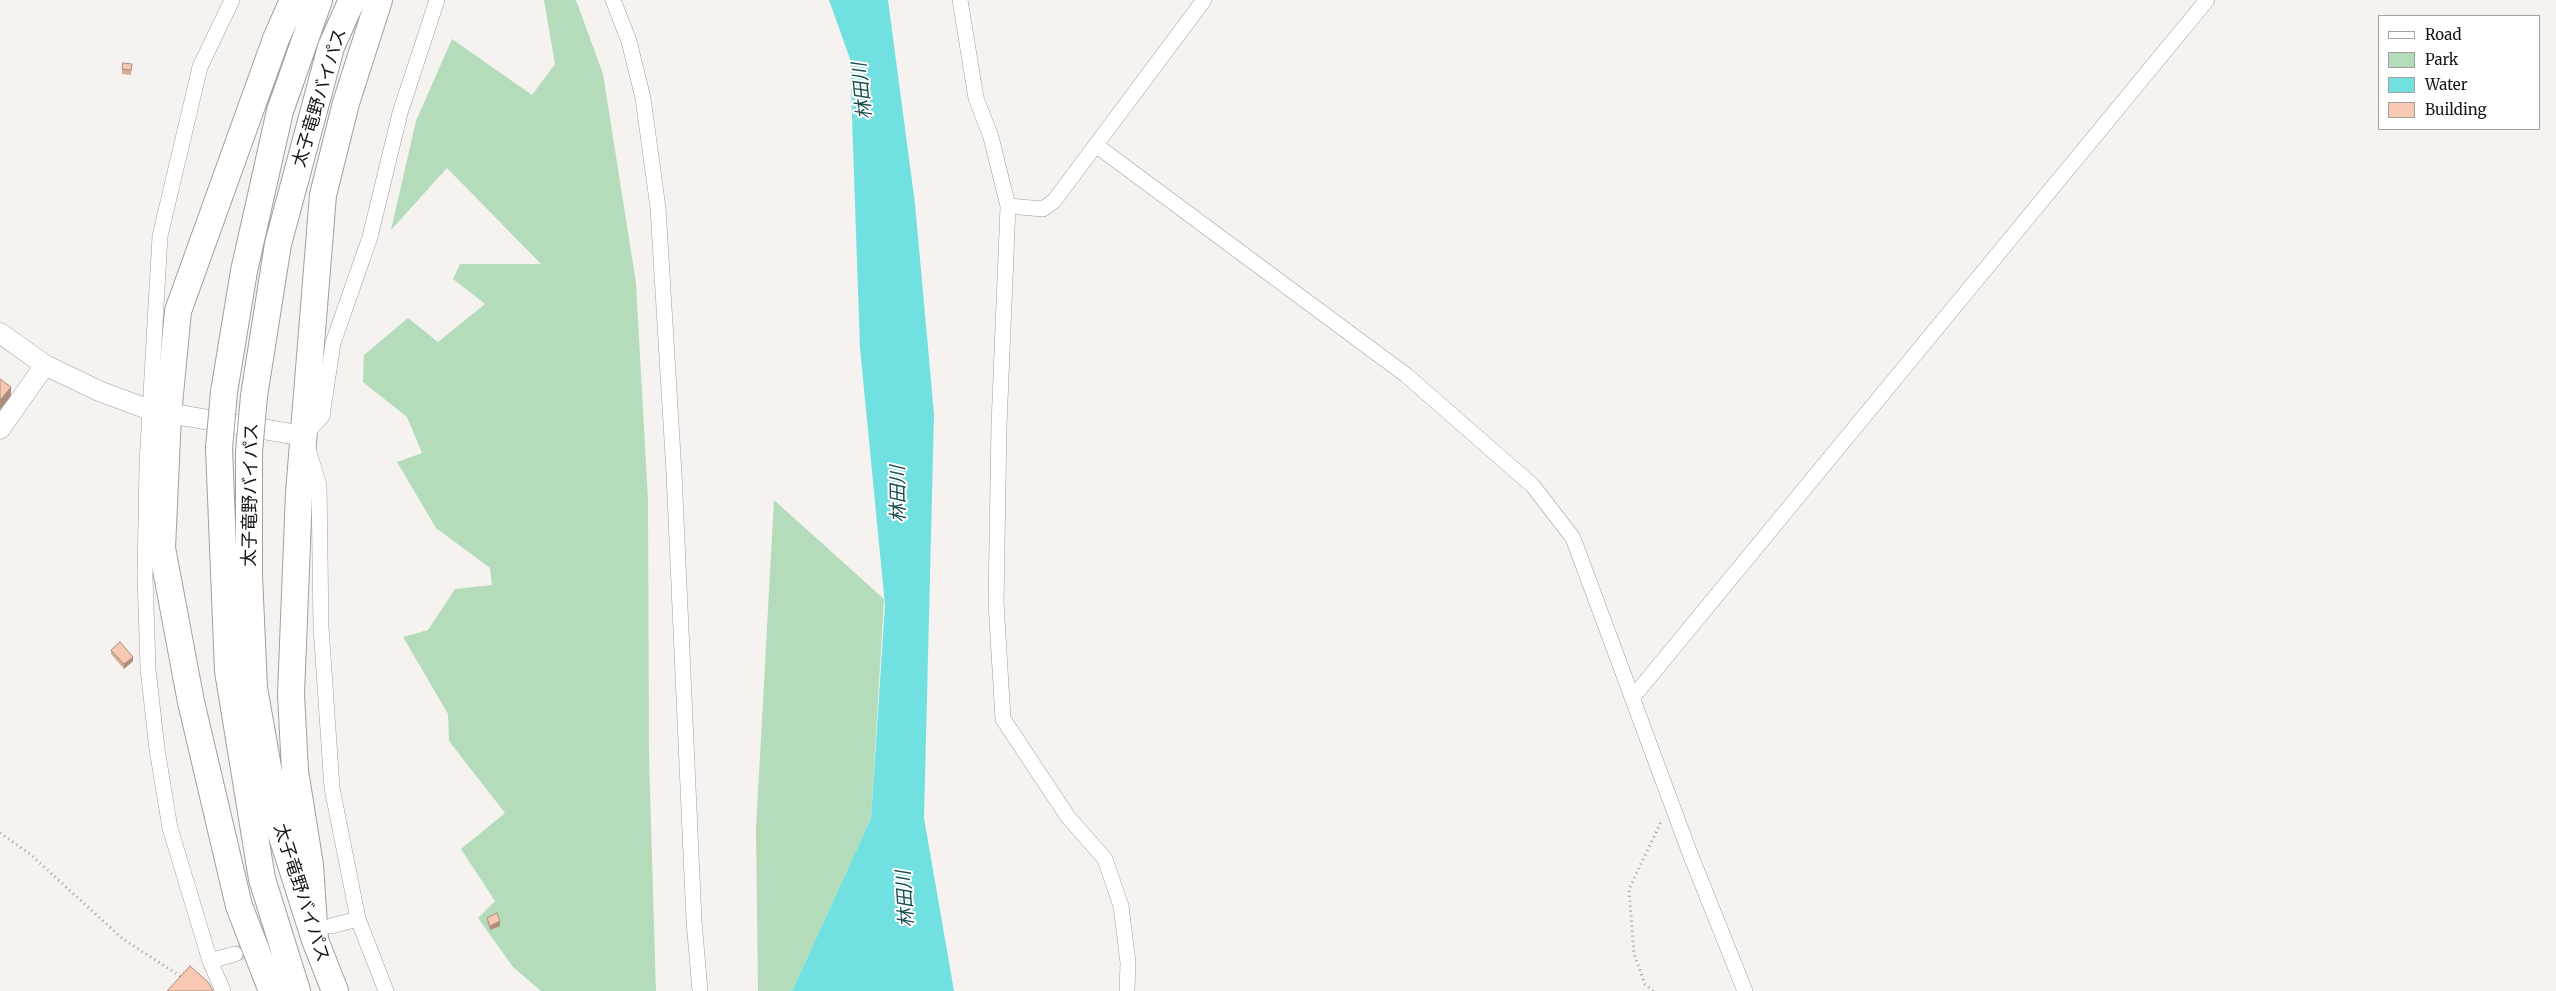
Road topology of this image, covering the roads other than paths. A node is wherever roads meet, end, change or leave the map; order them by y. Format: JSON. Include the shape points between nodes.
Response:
{"nodes":[{"id":1,"x":232,"y":0,"type":"edge"},
{"id":2,"x":294,"y":0,"type":"edge"},
{"id":3,"x":319,"y":0,"type":"edge"},
{"id":4,"x":352,"y":0,"type":"edge"},
{"id":5,"x":379,"y":0,"type":"edge"},
{"id":6,"x":437,"y":0,"type":"edge"},
{"id":7,"x":613,"y":0,"type":"edge"},
{"id":8,"x":960,"y":0,"type":"edge"},
{"id":9,"x":1204,"y":0,"type":"edge"},
{"id":10,"x":2207,"y":0,"type":"edge"},
{"id":11,"x":1097,"y":146,"type":"junction"},
{"id":12,"x":1008,"y":206,"type":"junction"},
{"id":13,"x":0,"y":332,"type":"edge"},
{"id":14,"x":45,"y":365,"type":"junction"},
{"id":15,"x":159,"y":412,"type":"junction"},
{"id":16,"x":0,"y":429,"type":"edge"},
{"id":17,"x":304,"y":436,"type":"junction"},
{"id":18,"x":1633,"y":697,"type":"junction"},
{"id":19,"x":358,"y":919,"type":"junction"},
{"id":20,"x":323,"y":933,"type":"junction"},
{"id":21,"x":235,"y":954,"type":"tunnel mouth"},
{"id":22,"x":210,"y":961,"type":"junction"},
{"id":23,"x":223,"y":991,"type":"edge"},
{"id":24,"x":272,"y":991,"type":"edge"},
{"id":25,"x":297,"y":991,"type":"edge"},
{"id":26,"x":335,"y":991,"type":"edge"},
{"id":27,"x":386,"y":991,"type":"edge"},
{"id":28,"x":700,"y":991,"type":"edge"},
{"id":29,"x":1127,"y":991,"type":"edge"},
{"id":30,"x":1745,"y":991,"type":"edge"}],
"edges":[{"from":1,"to":15,"type":"street","via":[[200,67],[160,236]]},
{"from":2,"to":15,"type":"highway","via":[[269,58],[178,311]]},
{"from":3,"to":25,"type":"highway","name":"太子竜野バイパス","bridge":true,"via":[[280,111],[244,271],[224,392],[219,448],[228,670],[262,880]]},
{"from":4,"to":20,"type":"highway","name":"太子竜野バイパス","bridge":true,"via":[[331,47],[278,244],[254,396],[249,452],[249,575],[254,688],[278,824]]},
{"from":5,"to":17,"type":"highway","via":[[346,104],[323,195]]},
{"from":6,"to":17,"type":"street","via":[[400,113],[370,237],[333,343],[322,416]]},
{"from":7,"to":28,"type":"street","via":[[629,41],[643,98],[658,208]]},
{"from":8,"to":12,"type":"street","via":[[976,98],[991,137]]},
{"from":9,"to":11,"type":"street"},
{"from":10,"to":18,"type":"street"},
{"from":11,"to":12,"type":"street","via":[[1054,201],[1042,209]]},
{"from":11,"to":18,"type":"street","via":[[1406,375],[1532,486],[1573,538]]},
{"from":12,"to":29,"type":"street","via":[[996,602],[1003,719],[1068,817],[1105,859],[1121,906],[1128,963]]},
{"from":13,"to":14,"type":"street"},
{"from":14,"to":15,"type":"street","via":[[99,391]]},
{"from":14,"to":16,"type":"street"},
{"from":15,"to":17,"type":"street"},
{"from":15,"to":22,"type":"street","via":[[145,576],[148,669],[170,828]]},
{"from":15,"to":24,"type":"highway","via":[[162,548],[191,702],[239,906]]},
{"from":17,"to":19,"type":"street","via":[[319,486],[321,628],[332,788]]},
{"from":17,"to":20,"type":"highway","via":[[291,694],[295,771]]},
{"from":18,"to":30,"type":"street"},
{"from":19,"to":20,"type":"street"},
{"from":19,"to":27,"type":"street"},
{"from":20,"to":26,"type":"highway","name":"太子竜野バイパス"},
{"from":21,"to":22,"type":"street"},
{"from":22,"to":23,"type":"street"}]}
